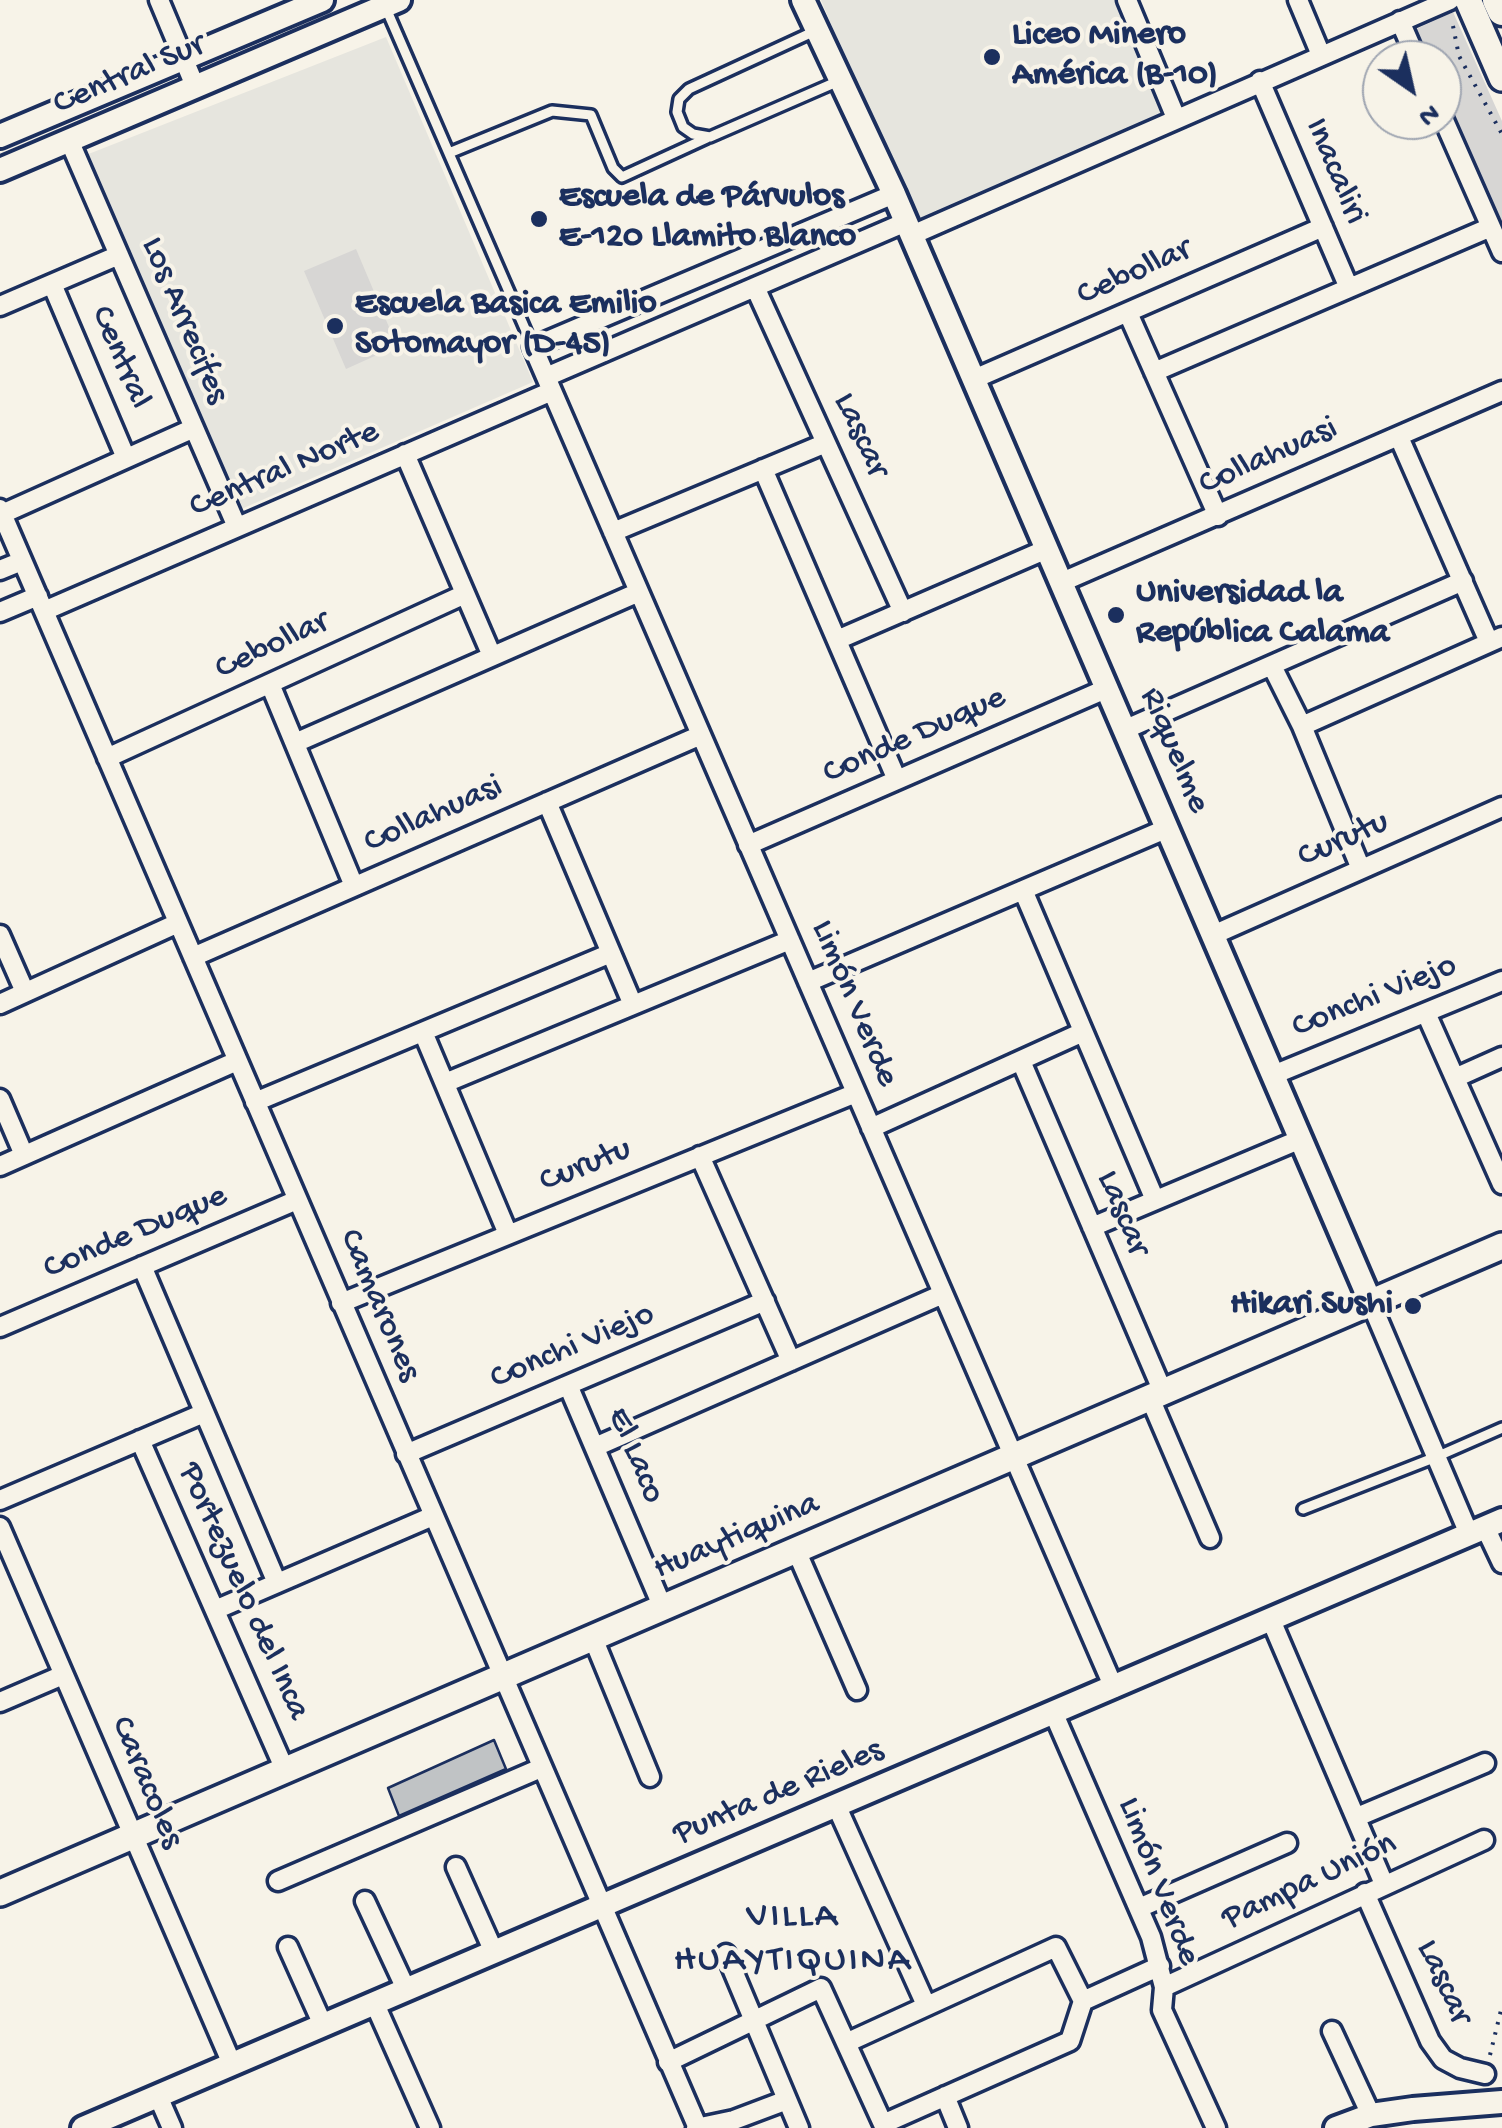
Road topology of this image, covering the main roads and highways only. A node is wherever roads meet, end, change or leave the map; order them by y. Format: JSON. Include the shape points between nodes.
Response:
{"nodes":[{"id":1,"x":1497,"y":0,"type":"edge"},
{"id":2,"x":1453,"y":1,"type":"edge"},
{"id":3,"x":1502,"y":11,"type":"edge"},
{"id":4,"x":1502,"y":78,"type":"edge"},
{"id":5,"x":1502,"y":1246,"type":"edge"},
{"id":6,"x":0,"y":1893,"type":"edge"}],
"edges":[{"from":1,"to":3,"type":"main road"},
{"from":2,"to":4,"type":"main road"},
{"from":5,"to":6,"type":"main road","name":"Huaytiquina"}]}
